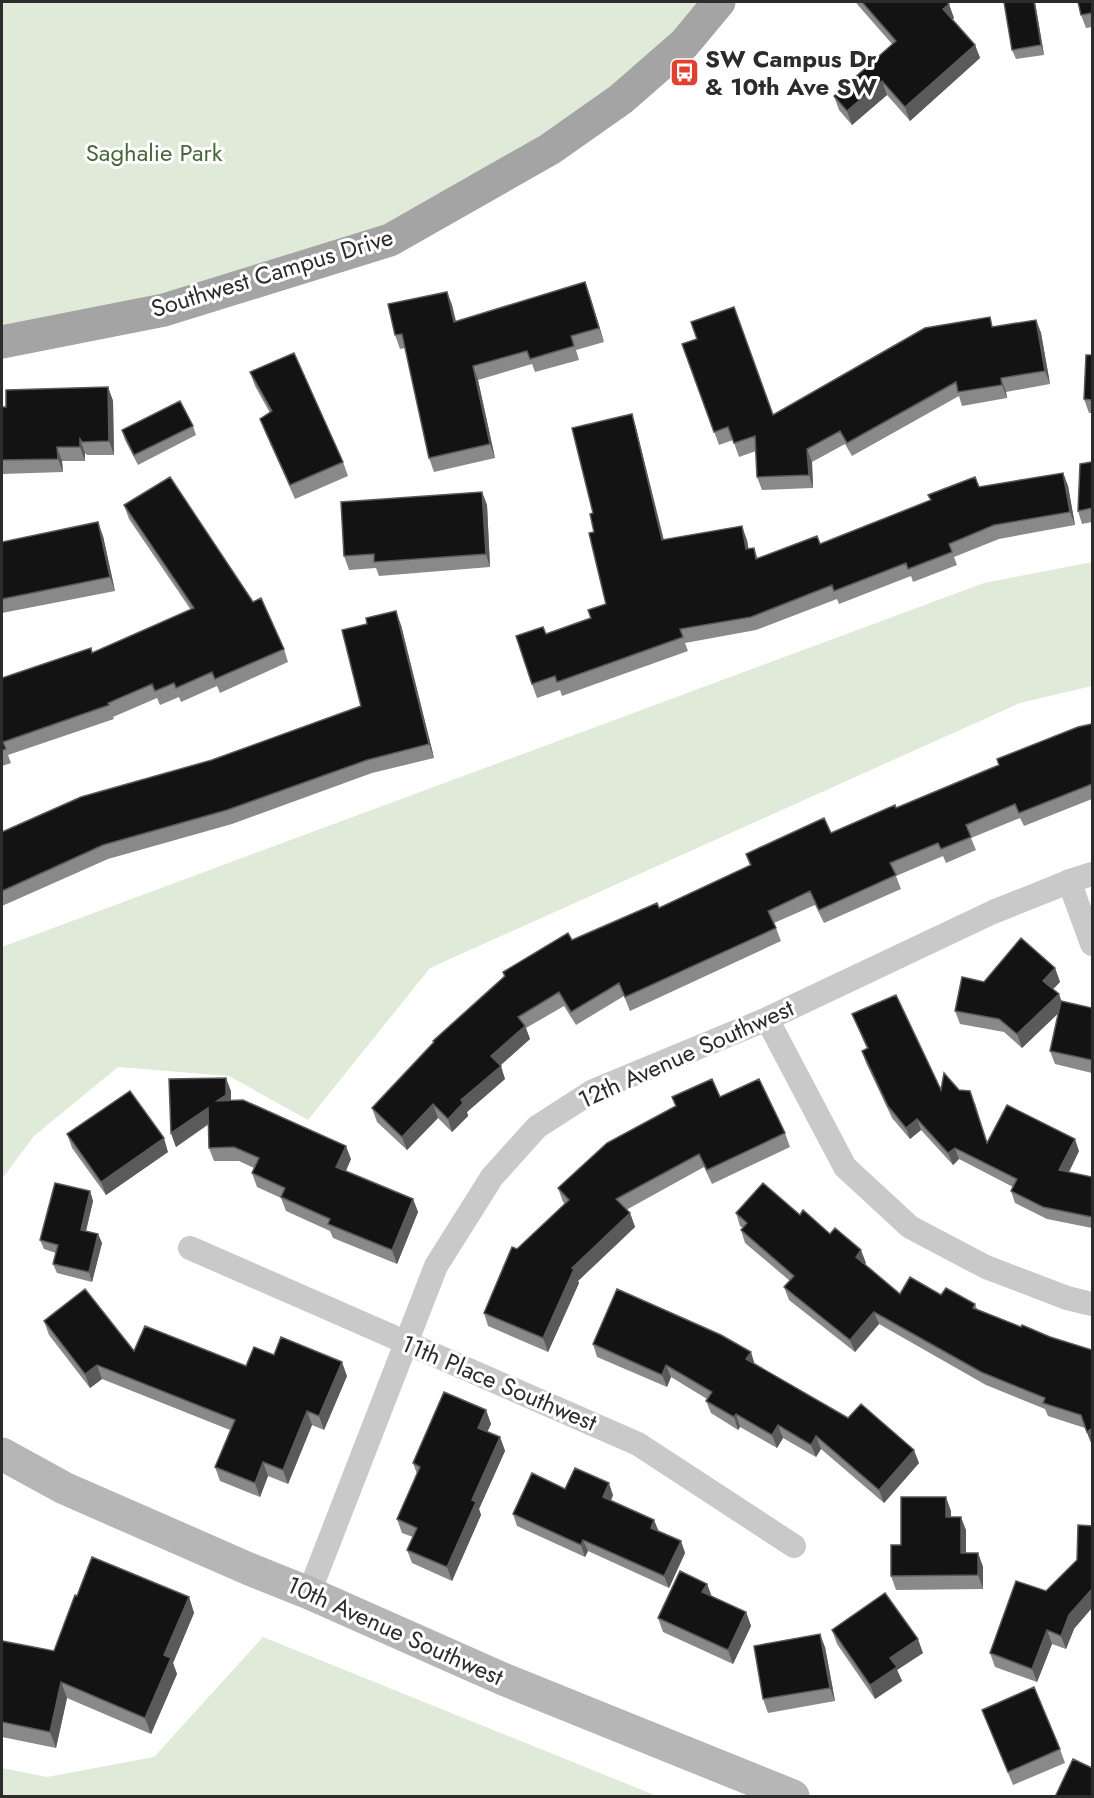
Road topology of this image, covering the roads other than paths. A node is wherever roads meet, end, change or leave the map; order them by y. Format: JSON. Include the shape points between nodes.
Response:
{"nodes":[{"id":1,"x":719,"y":2,"type":"edge"},
{"id":2,"x":2,"y":342,"type":"edge"},
{"id":3,"x":1092,"y":874,"type":"edge"},
{"id":4,"x":1069,"y":881,"type":"junction"},
{"id":5,"x":1092,"y":944,"type":"edge"},
{"id":6,"x":767,"y":1019,"type":"junction"},
{"id":7,"x":190,"y":1248,"type":"dead end"},
{"id":8,"x":1092,"y":1304,"type":"edge"},
{"id":9,"x":407,"y":1344,"type":"junction"},
{"id":10,"x":2,"y":1454,"type":"edge"},
{"id":11,"x":794,"y":1545,"type":"dead end"},
{"id":12,"x":309,"y":1593,"type":"junction"},
{"id":13,"x":793,"y":1797,"type":"edge"}],
"edges":[{"from":1,"to":2,"type":"main road","name":"Southwest Campus Drive","via":[[684,44],[621,99],[550,150],[390,240],[164,310]]},
{"from":3,"to":4,"type":"street","name":"12th Avenue Southwest"},
{"from":4,"to":5,"type":"street"},
{"from":4,"to":6,"type":"street","name":"12th Avenue Southwest","via":[[993,912]]},
{"from":6,"to":8,"type":"street","via":[[845,1167],[910,1227],[987,1268]]},
{"from":6,"to":9,"type":"street","name":"12th Avenue Southwest","via":[[593,1090],[537,1127],[492,1177],[436,1266]]},
{"from":7,"to":9,"type":"street","name":"11th Place Southwest"},
{"from":9,"to":11,"type":"street","name":"11th Place Southwest","via":[[638,1444]]},
{"from":9,"to":12,"type":"street","name":"12th Avenue Southwest"},
{"from":10,"to":12,"type":"street","name":"10th Avenue Southwest","via":[[64,1488]]},
{"from":12,"to":13,"type":"street","name":"10th Avenue Southwest","via":[[503,1679]]}]}
